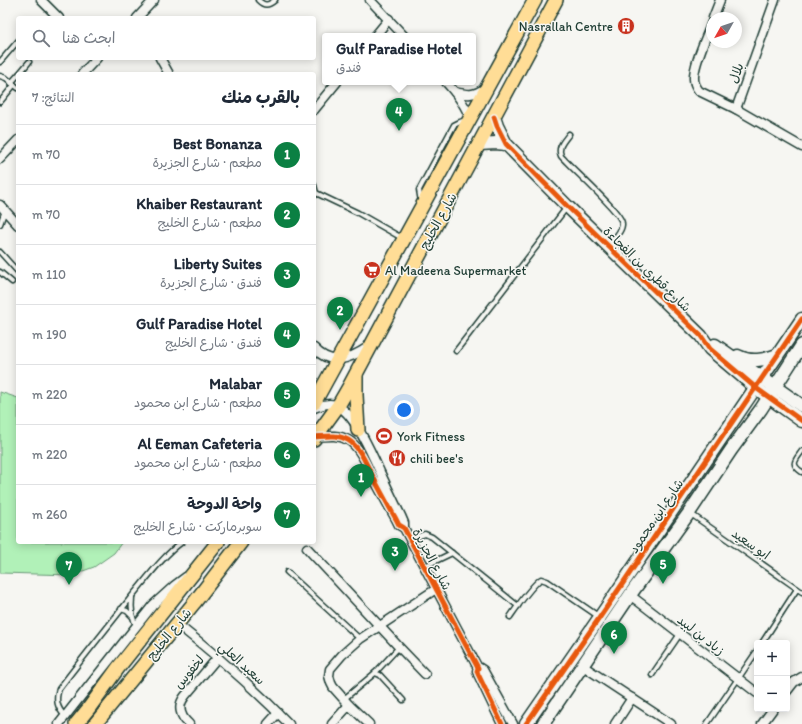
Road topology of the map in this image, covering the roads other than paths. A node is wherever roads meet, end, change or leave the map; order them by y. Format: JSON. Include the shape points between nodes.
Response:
{"nodes":[{"id":1,"x":41,"y":0,"type":"edge"},
{"id":2,"x":153,"y":0,"type":"edge"},
{"id":3,"x":258,"y":0,"type":"edge"},
{"id":4,"x":275,"y":0,"type":"edge"},
{"id":5,"x":370,"y":0,"type":"edge"},
{"id":6,"x":556,"y":0,"type":"edge"},
{"id":7,"x":720,"y":0,"type":"edge"},
{"id":8,"x":775,"y":0,"type":"edge"},
{"id":9,"x":531,"y":3,"type":"edge"},
{"id":10,"x":716,"y":12,"type":"edge"},
{"id":11,"x":57,"y":16,"type":"edge"},
{"id":12,"x":139,"y":16,"type":"edge"},
{"id":13,"x":389,"y":19,"type":"junction"},
{"id":14,"x":377,"y":33,"type":"edge"},
{"id":15,"x":401,"y":33,"type":"edge"},
{"id":16,"x":706,"y":38,"type":"edge"},
{"id":17,"x":16,"y":43,"type":"edge"},
{"id":18,"x":95,"y":60,"type":"edge"},
{"id":19,"x":161,"y":60,"type":"edge"},
{"id":20,"x":0,"y":62,"type":"edge"},
{"id":21,"x":29,"y":62,"type":"dead end"},
{"id":22,"x":20,"y":72,"type":"edge"},
{"id":23,"x":84,"y":72,"type":"edge"},
{"id":24,"x":168,"y":72,"type":"edge"},
{"id":25,"x":0,"y":76,"type":"edge"},
{"id":26,"x":14,"y":85,"type":"edge"},
{"id":27,"x":335,"y":85,"type":"edge"},
{"id":28,"x":449,"y":85,"type":"edge"},
{"id":29,"x":489,"y":86,"type":"junction"},
{"id":30,"x":455,"y":92,"type":"junction"},
{"id":31,"x":0,"y":102,"type":"edge"},
{"id":32,"x":316,"y":108,"type":"edge"},
{"id":33,"x":736,"y":109,"type":"junction"},
{"id":34,"x":494,"y":116,"type":"junction"},
{"id":35,"x":470,"y":119,"type":"junction"},
{"id":36,"x":569,"y":134,"type":"dead end"},
{"id":37,"x":16,"y":142,"type":"edge"},
{"id":38,"x":480,"y":144,"type":"junction"},
{"id":39,"x":506,"y":144,"type":"junction"},
{"id":40,"x":802,"y":147,"type":"edge"},
{"id":41,"x":0,"y":159,"type":"edge"},
{"id":42,"x":316,"y":194,"type":"edge"},
{"id":43,"x":567,"y":206,"type":"junction"},
{"id":44,"x":2,"y":207,"type":"edge"},
{"id":45,"x":16,"y":221,"type":"edge"},
{"id":46,"x":0,"y":224,"type":"edge"},
{"id":47,"x":404,"y":239,"type":"junction"},
{"id":48,"x":608,"y":246,"type":"junction"},
{"id":49,"x":0,"y":252,"type":"edge"},
{"id":50,"x":16,"y":270,"type":"edge"},
{"id":51,"x":0,"y":272,"type":"edge"},
{"id":52,"x":12,"y":282,"type":"dead end"},
{"id":53,"x":802,"y":319,"type":"edge"},
{"id":54,"x":701,"y":336,"type":"junction"},
{"id":55,"x":371,"y":345,"type":"junction"},
{"id":56,"x":802,"y":345,"type":"edge"},
{"id":57,"x":719,"y":347,"type":"junction"},
{"id":58,"x":316,"y":350,"type":"edge"},
{"id":59,"x":456,"y":351,"type":"dead end"},
{"id":60,"x":777,"y":355,"type":"junction"},
{"id":61,"x":338,"y":360,"type":"junction"},
{"id":62,"x":356,"y":373,"type":"junction"},
{"id":63,"x":759,"y":383,"type":"junction"},
{"id":64,"x":772,"y":392,"type":"junction"},
{"id":65,"x":316,"y":399,"type":"edge"},
{"id":66,"x":338,"y":406,"type":"junction"},
{"id":67,"x":802,"y":406,"type":"edge"},
{"id":68,"x":316,"y":407,"type":"edge"},
{"id":69,"x":802,"y":421,"type":"edge"},
{"id":70,"x":358,"y":430,"type":"junction"},
{"id":71,"x":316,"y":437,"type":"edge"},
{"id":72,"x":316,"y":438,"type":"edge"},
{"id":73,"x":802,"y":451,"type":"edge"},
{"id":74,"x":802,"y":472,"type":"edge"},
{"id":75,"x":689,"y":512,"type":"junction"},
{"id":76,"x":404,"y":528,"type":"junction"},
{"id":77,"x":410,"y":539,"type":"junction"},
{"id":78,"x":180,"y":544,"type":"edge"},
{"id":79,"x":216,"y":544,"type":"edge"},
{"id":80,"x":240,"y":544,"type":"edge"},
{"id":81,"x":307,"y":548,"type":"dead end"},
{"id":82,"x":452,"y":553,"type":"junction"},
{"id":83,"x":425,"y":566,"type":"junction"},
{"id":84,"x":197,"y":570,"type":"junction"},
{"id":85,"x":287,"y":572,"type":"dead end"},
{"id":86,"x":436,"y":588,"type":"junction"},
{"id":87,"x":797,"y":589,"type":"junction"},
{"id":88,"x":802,"y":592,"type":"edge"},
{"id":89,"x":630,"y":595,"type":"junction"},
{"id":90,"x":132,"y":597,"type":"junction"},
{"id":91,"x":518,"y":606,"type":"junction"},
{"id":92,"x":121,"y":609,"type":"junction"},
{"id":93,"x":133,"y":617,"type":"junction"},
{"id":94,"x":510,"y":617,"type":"dead end"},
{"id":95,"x":600,"y":617,"type":"junction"},
{"id":96,"x":177,"y":624,"type":"junction"},
{"id":97,"x":137,"y":626,"type":"junction"},
{"id":98,"x":380,"y":626,"type":"junction"},
{"id":99,"x":680,"y":634,"type":"junction"},
{"id":100,"x":360,"y":640,"type":"junction"},
{"id":101,"x":764,"y":640,"type":"edge"},
{"id":102,"x":399,"y":648,"type":"junction"},
{"id":103,"x":754,"y":655,"type":"edge"},
{"id":104,"x":218,"y":657,"type":"junction"},
{"id":105,"x":583,"y":666,"type":"junction"},
{"id":106,"x":478,"y":668,"type":"junction"},
{"id":107,"x":375,"y":673,"type":"junction"},
{"id":108,"x":425,"y":674,"type":"dead end"},
{"id":109,"x":652,"y":675,"type":"dead end"},
{"id":110,"x":802,"y":677,"type":"edge"},
{"id":111,"x":738,"y":679,"type":"junction"},
{"id":112,"x":790,"y":687,"type":"edge"},
{"id":113,"x":754,"y":691,"type":"edge"},
{"id":114,"x":632,"y":698,"type":"junction"},
{"id":115,"x":403,"y":700,"type":"dead end"},
{"id":116,"x":349,"y":705,"type":"junction"},
{"id":117,"x":771,"y":712,"type":"edge"},
{"id":118,"x":278,"y":713,"type":"junction"},
{"id":119,"x":65,"y":716,"type":"junction"},
{"id":120,"x":500,"y":723,"type":"edge"},
{"id":121,"x":59,"y":724,"type":"edge"},
{"id":122,"x":76,"y":724,"type":"edge"},
{"id":123,"x":96,"y":724,"type":"edge"},
{"id":124,"x":189,"y":724,"type":"edge"},
{"id":125,"x":268,"y":724,"type":"edge"},
{"id":126,"x":289,"y":724,"type":"edge"},
{"id":127,"x":332,"y":724,"type":"edge"},
{"id":128,"x":369,"y":724,"type":"edge"},
{"id":129,"x":513,"y":724,"type":"edge"},
{"id":130,"x":526,"y":724,"type":"edge"},
{"id":131,"x":543,"y":724,"type":"edge"},
{"id":132,"x":615,"y":724,"type":"edge"},
{"id":133,"x":671,"y":724,"type":"edge"},
{"id":134,"x":708,"y":724,"type":"edge"},
{"id":135,"x":762,"y":724,"type":"edge"}],
"edges":[{"from":1,"to":11,"type":"street"},
{"from":2,"to":12,"type":"street"},
{"from":3,"to":4,"type":"lane","via":[[267,5]]},
{"from":5,"to":13,"type":"street"},
{"from":6,"to":34,"type":"main road","name":"شارع الخليج"},
{"from":7,"to":10,"type":"street"},
{"from":8,"to":33,"type":"street","name":"بلال"},
{"from":9,"to":29,"type":"main road","name":"شارع الخليج"},
{"from":13,"to":14,"type":"street"},
{"from":13,"to":15,"type":"street"},
{"from":16,"to":33,"type":"street","via":[[695,66],[696,86],[699,91]]},
{"from":17,"to":20,"type":"lane"},
{"from":18,"to":23,"type":"street"},
{"from":19,"to":24,"type":"street"},
{"from":21,"to":22,"type":"lane"},
{"from":25,"to":26,"type":"lane"},
{"from":26,"to":31,"type":"lane"},
{"from":27,"to":32,"type":"street"},
{"from":28,"to":30,"type":"street"},
{"from":29,"to":30,"type":"street","via":[[471,95]]},
{"from":29,"to":35,"type":"main road","name":"شارع الخليج"},
{"from":30,"to":35,"type":"street","via":[[468,111]]},
{"from":33,"to":40,"type":"street"},
{"from":34,"to":38,"type":"main road","name":"شارع الخليج"},
{"from":34,"to":39,"type":"street","name":"شارع قطري بن الفجاءة"},
{"from":35,"to":47,"type":"main road","name":"شارع الخليج"},
{"from":36,"to":48,"type":"lane","via":[[559,149],[561,156],[622,221],[621,229]]},
{"from":37,"to":41,"type":"street"},
{"from":38,"to":39,"type":"street"},
{"from":38,"to":55,"type":"main road","name":"شارع الخليج"},
{"from":39,"to":43,"type":"street","name":"شارع قطري بن الفجاءة"},
{"from":42,"to":47,"type":"lane","via":[[358,213]]},
{"from":43,"to":48,"type":"street","name":"شارع قطري بن الفجاءة"},
{"from":43,"to":59,"type":"lane"},
{"from":44,"to":45,"type":"street"},
{"from":44,"to":46,"type":"lane","via":[[4,213]]},
{"from":47,"to":61,"type":"main road","name":"شارع الخليج"},
{"from":48,"to":54,"type":"street","name":"شارع قطري بن الفجاءة"},
{"from":49,"to":50,"type":"lane"},
{"from":51,"to":52,"type":"lane"},
{"from":53,"to":60,"type":"street","name":"شارع ابن محمود"},
{"from":54,"to":57,"type":"street","name":"شارع قطري بن الفجاءة"},
{"from":54,"to":63,"type":"street","name":"شارع قطري بن الفجاءة","via":[[710,349]]},
{"from":55,"to":61,"type":"street","via":[[351,357]]},
{"from":55,"to":62,"type":"main road","name":"شارع الخليج"},
{"from":56,"to":64,"type":"street","name":"شارع ابن محمود"},
{"from":57,"to":60,"type":"street","via":[[751,360],[767,359]]},
{"from":57,"to":63,"type":"street","name":"شارع قطري بن الفجاءة"},
{"from":58,"to":61,"type":"street"},
{"from":60,"to":63,"type":"street","name":"شارع ابن محمود"},
{"from":61,"to":65,"type":"main road","name":"شارع الخليج"},
{"from":62,"to":66,"type":"main road","name":"شارع الخليج"},
{"from":62,"to":70,"type":"main road"},
{"from":63,"to":64,"type":"street","name":"شارع قطري بن الفجاءة"},
{"from":63,"to":95,"type":"street","name":"شارع ابن محمود"},
{"from":64,"to":67,"type":"street","name":"شارع قطري بن الفجاءة"},
{"from":64,"to":69,"type":"street","name":"شارع قطري بن الفجاءة"},
{"from":64,"to":75,"type":"street","name":"شارع ابن محمود"},
{"from":66,"to":68,"type":"street","via":[[326,404]]},
{"from":66,"to":70,"type":"street","name":"شارع الجزيرة"},
{"from":66,"to":71,"type":"main road","name":"شارع الخليج"},
{"from":70,"to":76,"type":"street","name":"شارع الجزيرة","via":[[401,516]]},
{"from":72,"to":76,"type":"street","name":"شارع الجزيرة","via":[[338,436],[355,446],[399,525]]},
{"from":73,"to":74,"type":"lane","via":[[794,464]]},
{"from":75,"to":87,"type":"lane","name":"ابو سعيد"},
{"from":75,"to":89,"type":"street","name":"شارع ابن محمود"},
{"from":76,"to":77,"type":"street","name":"شارع الجزيرة"},
{"from":77,"to":82,"type":"lane","via":[[428,534]]},
{"from":77,"to":83,"type":"street","name":"شارع الجزيرة"},
{"from":78,"to":90,"type":"lane","via":[[167,554]]},
{"from":79,"to":84,"type":"main road","name":"شارع الخليج"},
{"from":80,"to":96,"type":"main road","name":"شارع الخليج"},
{"from":81,"to":98,"type":"street"},
{"from":82,"to":83,"type":"lane"},
{"from":82,"to":91,"type":"lane"},
{"from":83,"to":86,"type":"street","name":"شارع الجزيرة"},
{"from":84,"to":97,"type":"street","name":"شارع الخليج","via":[[163,595]]},
{"from":84,"to":122,"type":"main road","name":"شارع الخليج"},
{"from":85,"to":100,"type":"lane"},
{"from":86,"to":98,"type":"street"},
{"from":86,"to":106,"type":"street","name":"شارع الجزيرة"},
{"from":87,"to":88,"type":"lane","name":"ابو سعيد"},
{"from":87,"to":101,"type":"lane"},
{"from":89,"to":99,"type":"street","name":"زياد بن لبيد"},
{"from":89,"to":105,"type":"street","name":"شارع ابن محمود"},
{"from":90,"to":92,"type":"lane"},
{"from":90,"to":93,"type":"lane"},
{"from":91,"to":94,"type":"lane"},
{"from":91,"to":95,"type":"lane","via":[[541,579]]},
{"from":92,"to":93,"type":"lane"},
{"from":92,"to":119,"type":"lane","via":[[59,689],[57,704]]},
{"from":93,"to":97,"type":"lane"},
{"from":95,"to":130,"type":"street","name":"شارع ابن محمود"},
{"from":96,"to":104,"type":"street","name":"سعيد العلي"},
{"from":96,"to":123,"type":"main road","name":"شارع الخليج"},
{"from":97,"to":119,"type":"street","name":"شارع الخليج"},
{"from":98,"to":100,"type":"street"},
{"from":98,"to":102,"type":"street"},
{"from":99,"to":109,"type":"lane"},
{"from":99,"to":111,"type":"street","name":"زياد بن لبيد"},
{"from":100,"to":116,"type":"street","via":[[330,669],[331,683]]},
{"from":102,"to":107,"type":"lane"},
{"from":102,"to":108,"type":"street"},
{"from":103,"to":111,"type":"lane"},
{"from":104,"to":118,"type":"street","name":"سعيد العلي"},
{"from":104,"to":124,"type":"street","name":"لخفوس","via":[[180,702],[181,714]]},
{"from":105,"to":114,"type":"street"},
{"from":105,"to":131,"type":"street","name":"شارع ابن محمود"},
{"from":106,"to":120,"type":"street","name":"شارع الجزيرة","via":[[477,671]]},
{"from":106,"to":129,"type":"street","name":"شارع الجزيرة","via":[[483,670]]},
{"from":107,"to":115,"type":"lane","via":[[380,674]]},
{"from":107,"to":116,"type":"lane"},
{"from":110,"to":112,"type":"street"},
{"from":111,"to":113,"type":"street","name":"زياد بن لبيد"},
{"from":111,"to":134,"type":"lane"},
{"from":114,"to":132,"type":"street"},
{"from":114,"to":133,"type":"street"},
{"from":116,"to":127,"type":"street"},
{"from":116,"to":128,"type":"street"},
{"from":117,"to":135,"type":"street"},
{"from":118,"to":125,"type":"street"},
{"from":118,"to":126,"type":"street","name":"سعيد العلي"},
{"from":119,"to":121,"type":"street","name":"شارع الخليج"}]}
